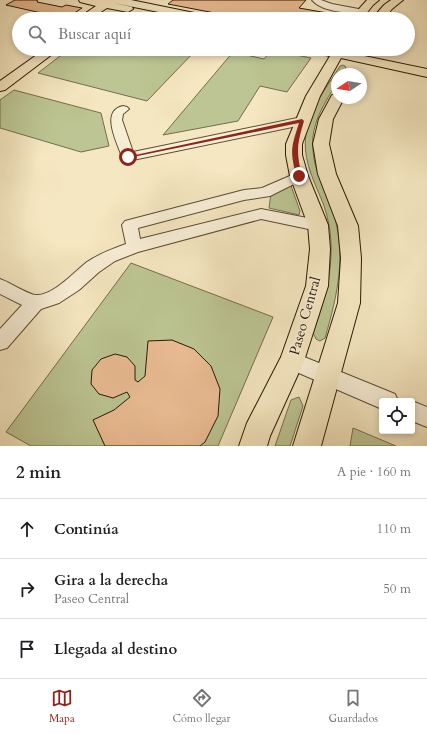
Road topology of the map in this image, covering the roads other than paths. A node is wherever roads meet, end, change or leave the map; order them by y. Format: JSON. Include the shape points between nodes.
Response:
{"nodes":[{"id":1,"x":84,"y":0,"type":"edge"},
{"id":2,"x":316,"y":0,"type":"edge"},
{"id":3,"x":374,"y":0,"type":"edge"},
{"id":4,"x":398,"y":0,"type":"edge"},
{"id":5,"x":349,"y":1,"type":"dead end"},
{"id":6,"x":114,"y":2,"type":"edge"},
{"id":7,"x":342,"y":8,"type":"junction"},
{"id":8,"x":96,"y":12,"type":"edge"},
{"id":9,"x":102,"y":12,"type":"edge"},
{"id":10,"x":148,"y":12,"type":"edge"},
{"id":11,"x":170,"y":12,"type":"edge"},
{"id":12,"x":350,"y":12,"type":"edge"},
{"id":13,"x":361,"y":12,"type":"edge"},
{"id":14,"x":384,"y":12,"type":"edge"},
{"id":15,"x":31,"y":56,"type":"edge"},
{"id":16,"x":42,"y":56,"type":"edge"},
{"id":17,"x":350,"y":56,"type":"edge"},
{"id":18,"x":360,"y":56,"type":"edge"},
{"id":19,"x":373,"y":56,"type":"edge"},
{"id":20,"x":427,"y":66,"type":"edge"},
{"id":21,"x":427,"y":73,"type":"edge"},
{"id":22,"x":0,"y":79,"type":"edge"},
{"id":23,"x":0,"y":87,"type":"edge"},
{"id":24,"x":334,"y":104,"type":"edge"},
{"id":25,"x":123,"y":109,"type":"dead end"},
{"id":26,"x":302,"y":121,"type":"junction"},
{"id":27,"x":299,"y":176,"type":"junction"},
{"id":28,"x":265,"y":193,"type":"junction"},
{"id":29,"x":260,"y":214,"type":"junction"},
{"id":30,"x":318,"y":225,"type":"junction"},
{"id":31,"x":134,"y":247,"type":"junction"},
{"id":32,"x":0,"y":286,"type":"edge"},
{"id":33,"x":35,"y":302,"type":"junction"},
{"id":34,"x":0,"y":342,"type":"edge"},
{"id":35,"x":292,"y":361,"type":"junction"},
{"id":36,"x":328,"y":377,"type":"junction"},
{"id":37,"x":380,"y":398,"type":"edge"},
{"id":38,"x":415,"y":412,"type":"edge"},
{"id":39,"x":427,"y":417,"type":"edge"},
{"id":40,"x":253,"y":446,"type":"edge"},
{"id":41,"x":307,"y":446,"type":"edge"}],
"edges":[{"from":1,"to":6,"type":"main road"},
{"from":2,"to":7,"type":"street","via":[[318,3]]},
{"from":3,"to":13,"type":"main road"},
{"from":4,"to":14,"type":"main road"},
{"from":5,"to":7,"type":"street"},
{"from":6,"to":8,"type":"main road"},
{"from":6,"to":9,"type":"main road"},
{"from":6,"to":10,"type":"main road"},
{"from":6,"to":11,"type":"main road"},
{"from":7,"to":12,"type":"street"},
{"from":15,"to":22,"type":"main road"},
{"from":16,"to":23,"type":"main road"},
{"from":17,"to":26,"type":"main road","name":"Paseo Central","via":[[313,96]]},
{"from":18,"to":21,"type":"main road"},
{"from":19,"to":20,"type":"main road"},
{"from":24,"to":36,"type":"main road","via":[[326,119],[321,144],[327,174],[348,226],[352,258],[349,303]]},
{"from":25,"to":26,"type":"street","via":[[118,113],[116,120],[128,157]]},
{"from":26,"to":27,"type":"main road","name":"Paseo Central","via":[[294,144]]},
{"from":27,"to":28,"type":"street"},
{"from":27,"to":30,"type":"main road","name":"Paseo Central"},
{"from":28,"to":29,"type":"street"},
{"from":28,"to":31,"type":"street","via":[[244,195],[130,225]]},
{"from":29,"to":30,"type":"street"},
{"from":29,"to":31,"type":"street"},
{"from":30,"to":35,"type":"main road","name":"Paseo Central","via":[[320,249],[317,286]]},
{"from":31,"to":33,"type":"street","via":[[93,267],[53,298]]},
{"from":32,"to":33,"type":"street"},
{"from":33,"to":34,"type":"street"},
{"from":35,"to":36,"type":"street"},
{"from":35,"to":40,"type":"main road","name":"Paseo Central"},
{"from":36,"to":37,"type":"street"},
{"from":36,"to":41,"type":"main road"},
{"from":38,"to":39,"type":"street"}]}
